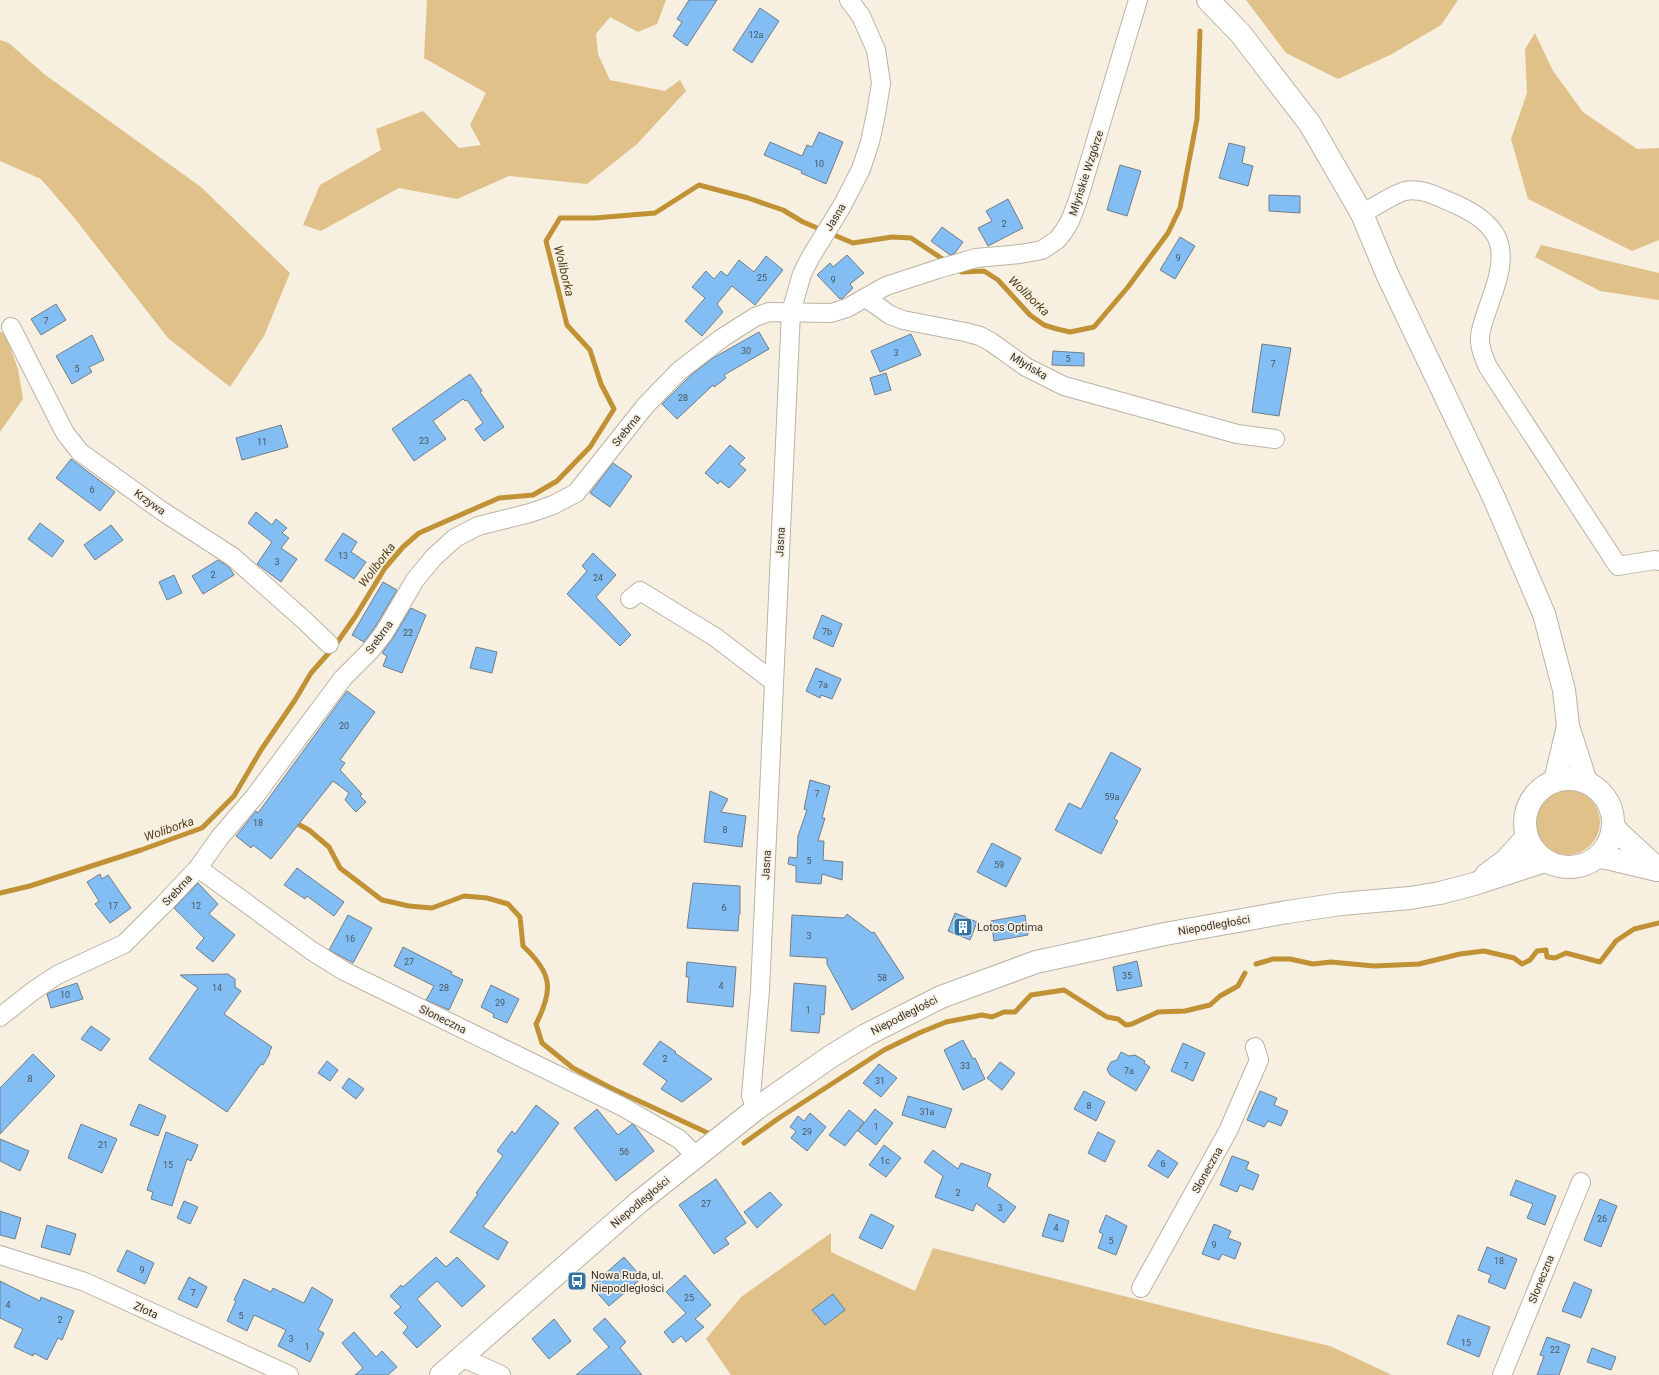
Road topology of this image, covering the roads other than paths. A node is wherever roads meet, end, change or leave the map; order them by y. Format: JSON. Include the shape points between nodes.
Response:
{"nodes":[{"id":1,"x":849,"y":0,"type":"edge"},
{"id":2,"x":1138,"y":0,"type":"edge"},
{"id":3,"x":1208,"y":0,"type":"edge"},
{"id":4,"x":1362,"y":214,"type":"junction"},
{"id":5,"x":866,"y":298,"type":"junction"},
{"id":6,"x":791,"y":312,"type":"junction"},
{"id":7,"x":11,"y":327,"type":"dead end"},
{"id":8,"x":1275,"y":439,"type":"dead end"},
{"id":9,"x":1659,"y":561,"type":"edge"},
{"id":10,"x":630,"y":599,"type":"dead end"},
{"id":11,"x":329,"y":644,"type":"dead end"},
{"id":12,"x":774,"y":682,"type":"junction"},
{"id":13,"x":1568,"y":726,"type":"junction"},
{"id":14,"x":1555,"y":781,"type":"junction"},
{"id":15,"x":1586,"y":782,"type":"junction"},
{"id":16,"x":1613,"y":825,"type":"junction"},
{"id":17,"x":1527,"y":837,"type":"junction"},
{"id":18,"x":1598,"y":857,"type":"junction"},
{"id":19,"x":1545,"y":861,"type":"junction"},
{"id":20,"x":198,"y":868,"type":"junction"},
{"id":21,"x":1659,"y":870,"type":"edge"},
{"id":22,"x":1474,"y":884,"type":"junction"},
{"id":23,"x":0,"y":1017,"type":"edge"},
{"id":24,"x":1255,"y":1047,"type":"dead end"},
{"id":25,"x":756,"y":1109,"type":"junction"},
{"id":26,"x":696,"y":1156,"type":"junction"},
{"id":27,"x":1581,"y":1182,"type":"dead end"},
{"id":28,"x":0,"y":1255,"type":"edge"},
{"id":29,"x":1141,"y":1288,"type":"dead end"},
{"id":30,"x":461,"y":1357,"type":"junction"},
{"id":31,"x":289,"y":1375,"type":"edge"},
{"id":32,"x":441,"y":1375,"type":"edge"},
{"id":33,"x":501,"y":1375,"type":"edge"},
{"id":34,"x":1502,"y":1375,"type":"edge"}],
"edges":[{"from":1,"to":6,"type":"street","name":"Jasna","via":[[861,16],[876,50],[881,83],[870,142],[860,169],[852,188],[802,274]]},
{"from":2,"to":5,"type":"street","name":"Młyńskie Wzgórze","via":[[1083,185],[1070,221],[1057,240],[1042,250],[963,261],[886,286]]},
{"from":3,"to":4,"type":"main road","via":[[1240,32],[1310,124]]},
{"from":4,"to":9,"type":"street","via":[[1405,190],[1415,190],[1467,210],[1479,217],[1492,230],[1500,245],[1502,263],[1482,324],[1480,338],[1482,353],[1488,367],[1618,566]]},
{"from":4,"to":13,"type":"main road","via":[[1388,276],[1494,498],[1544,614],[1564,690]]},
{"from":5,"to":6,"type":"street","via":[[831,313]]},
{"from":5,"to":8,"type":"street","name":"Młyńska","via":[[890,315],[903,320],[980,336],[1026,367],[1064,386],[1237,434]]},
{"from":6,"to":12,"type":"street","name":"Jasna"},
{"from":6,"to":20,"type":"street","name":"Srebrna","via":[[768,312],[755,317],[679,371],[646,405],[576,493],[530,513],[478,526],[455,538],[434,557],[415,580],[384,633],[343,678]]},
{"from":7,"to":11,"type":"street","name":"Krzywa","via":[[65,433],[80,452],[162,511],[233,557]]},
{"from":10,"to":12,"type":"street","via":[[640,591],[715,637]]},
{"from":12,"to":25,"type":"street","name":"Jasna","via":[[760,990],[751,1096]]},
{"from":13,"to":14,"type":"main road"},
{"from":13,"to":15,"type":"main road"},
{"from":14,"to":15,"type":"main road","via":[[1565,779]]},
{"from":14,"to":17,"type":"main road","via":[[1542,788],[1532,798],[1526,810],[1524,824]]},
{"from":15,"to":16,"type":"main road","via":[[1606,799],[1612,812]]},
{"from":16,"to":18,"type":"main road","via":[[1606,848]]},
{"from":16,"to":21,"type":"main road"},
{"from":17,"to":19,"type":"main road","via":[[1531,846]]},
{"from":17,"to":22,"type":"main road","name":"Niepodległości","via":[[1506,860]]},
{"from":18,"to":19,"type":"main road","via":[[1578,867],[1566,868]]},
{"from":18,"to":21,"type":"main road"},
{"from":19,"to":22,"type":"main road","name":"Niepodległości"},
{"from":20,"to":23,"type":"street","name":"Srebrna","via":[[128,941],[57,975]]},
{"from":20,"to":26,"type":"street","name":"Słoneczna","via":[[344,971],[622,1107],[679,1139]]},
{"from":22,"to":25,"type":"main road","name":"Niepodległości","via":[[1410,898],[1287,912],[1165,934],[1036,962],[940,997],[903,1015],[830,1057]]},
{"from":24,"to":29,"type":"street","name":"Słoneczna","via":[[1259,1060],[1228,1131]]},
{"from":25,"to":26,"type":"main road","name":"Niepodległości"},
{"from":26,"to":30,"type":"main road","name":"Niepodległości","via":[[639,1202]]},
{"from":27,"to":34,"type":"street","name":"Słoneczna"},
{"from":28,"to":31,"type":"street","name":"Złota","via":[[85,1282]]},
{"from":30,"to":32,"type":"main road","name":"Niepodległości"},
{"from":30,"to":33,"type":"street"}]}
